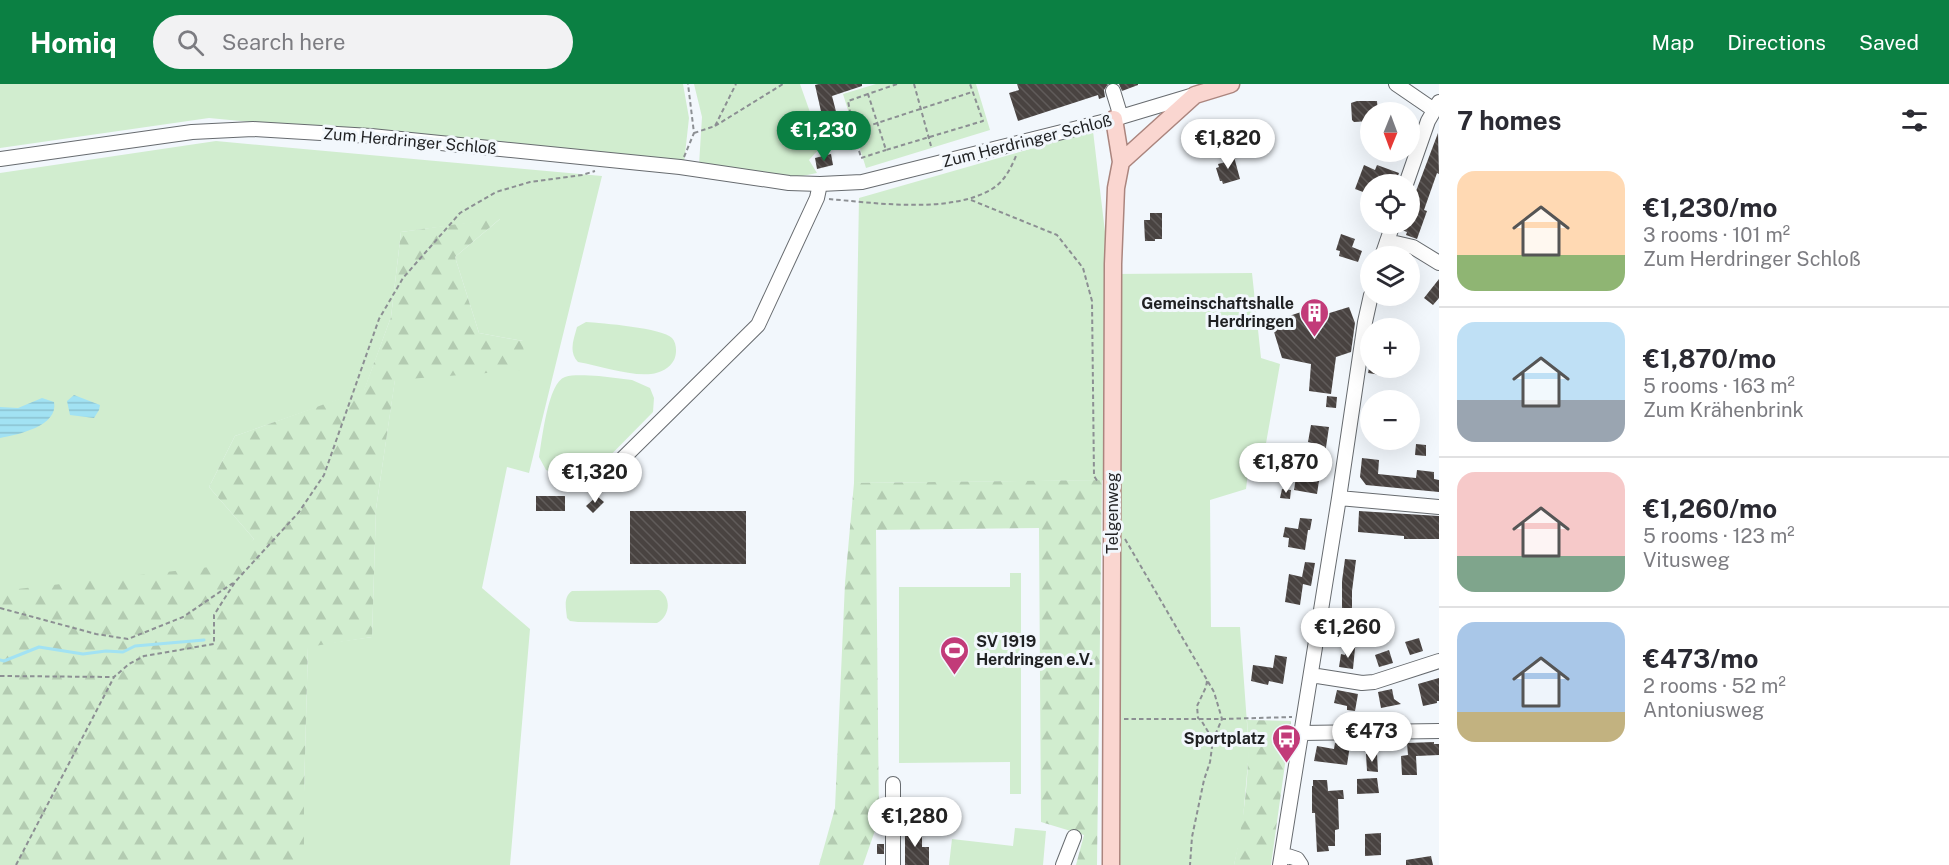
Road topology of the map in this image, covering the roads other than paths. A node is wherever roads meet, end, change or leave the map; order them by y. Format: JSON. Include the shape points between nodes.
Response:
{"nodes":[{"id":1,"x":1231,"y":84,"type":"edge"},
{"id":2,"x":1396,"y":84,"type":"edge"},
{"id":3,"x":1113,"y":91,"type":"dead end"},
{"id":4,"x":1195,"y":95,"type":"junction"},
{"id":5,"x":1436,"y":106,"type":"edge"},
{"id":6,"x":1117,"y":118,"type":"junction"},
{"id":7,"x":0,"y":159,"type":"edge"},
{"id":8,"x":1121,"y":162,"type":"junction"},
{"id":9,"x":1410,"y":174,"type":"edge"},
{"id":10,"x":819,"y":191,"type":"junction"},
{"id":11,"x":1389,"y":234,"type":"edge"},
{"id":12,"x":1387,"y":241,"type":"junction"},
{"id":13,"x":1385,"y":246,"type":"edge"},
{"id":14,"x":1439,"y":263,"type":"edge"},
{"id":15,"x":1369,"y":306,"type":"edge"},
{"id":16,"x":604,"y":477,"type":"dead end"},
{"id":17,"x":1339,"y":498,"type":"junction"},
{"id":18,"x":1439,"y":507,"type":"edge"},
{"id":19,"x":1439,"y":660,"type":"edge"},
{"id":20,"x":1311,"y":675,"type":"junction"},
{"id":21,"x":1439,"y":731,"type":"edge"},
{"id":22,"x":1300,"y":733,"type":"junction"},
{"id":23,"x":893,"y":784,"type":"dead end"},
{"id":24,"x":1074,"y":837,"type":"dead end"},
{"id":25,"x":1281,"y":860,"type":"edge"},
{"id":26,"x":893,"y":865,"type":"edge"},
{"id":27,"x":1063,"y":865,"type":"edge"},
{"id":28,"x":1111,"y":865,"type":"edge"},
{"id":29,"x":1301,"y":865,"type":"edge"}],
"edges":[{"from":1,"to":4,"type":"main road","name":"Zum Herdringer Schloß"},
{"from":2,"to":5,"type":"street"},
{"from":3,"to":6,"type":"street"},
{"from":4,"to":6,"type":"street","name":"Zum Herdringer Schloß"},
{"from":4,"to":8,"type":"main road"},
{"from":5,"to":9,"type":"street"},
{"from":6,"to":8,"type":"main road","name":"Telgenweg"},
{"from":6,"to":10,"type":"street","name":"Zum Herdringer Schloß"},
{"from":7,"to":10,"type":"street","name":"Zum Herdringer Schloß","via":[[192,132],[253,129],[371,136],[680,167]]},
{"from":8,"to":28,"type":"main road","name":"Telgenweg","via":[[1113,254]]},
{"from":10,"to":16,"type":"street","via":[[758,325]]},
{"from":11,"to":12,"type":"street"},
{"from":12,"to":13,"type":"street"},
{"from":12,"to":14,"type":"street","via":[[1413,247]]},
{"from":15,"to":17,"type":"street"},
{"from":17,"to":18,"type":"street"},
{"from":17,"to":20,"type":"street"},
{"from":19,"to":20,"type":"street","via":[[1362,684]]},
{"from":20,"to":22,"type":"street"},
{"from":21,"to":22,"type":"street"},
{"from":22,"to":25,"type":"street"},
{"from":23,"to":26,"type":"street"},
{"from":24,"to":27,"type":"street"},
{"from":25,"to":29,"type":"street","via":[[1297,859]]}]}
